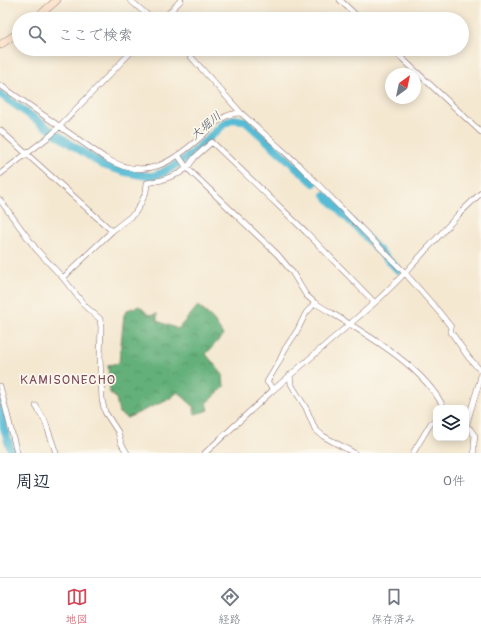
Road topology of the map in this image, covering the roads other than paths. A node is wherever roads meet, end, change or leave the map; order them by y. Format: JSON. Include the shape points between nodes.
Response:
{"nodes":[{"id":1,"x":56,"y":0,"type":"edge"},
{"id":2,"x":130,"y":0,"type":"edge"},
{"id":3,"x":182,"y":0,"type":"edge"},
{"id":4,"x":340,"y":0,"type":"edge"},
{"id":5,"x":43,"y":12,"type":"edge"},
{"id":6,"x":144,"y":12,"type":"edge"},
{"id":7,"x":169,"y":12,"type":"edge"},
{"id":8,"x":353,"y":12,"type":"edge"},
{"id":9,"x":12,"y":37,"type":"edge"},
{"id":10,"x":0,"y":45,"type":"edge"},
{"id":11,"x":127,"y":56,"type":"edge"},
{"id":12,"x":190,"y":56,"type":"edge"},
{"id":13,"x":400,"y":56,"type":"edge"},
{"id":14,"x":0,"y":85,"type":"edge"},
{"id":15,"x":241,"y":113,"type":"junction"},
{"id":16,"x":58,"y":128,"type":"junction"},
{"id":17,"x":0,"y":130,"type":"edge"},
{"id":18,"x":481,"y":132,"type":"edge"},
{"id":19,"x":26,"y":154,"type":"junction"},
{"id":20,"x":178,"y":155,"type":"junction"},
{"id":21,"x":186,"y":168,"type":"junction"},
{"id":22,"x":0,"y":174,"type":"edge"},
{"id":23,"x":481,"y":193,"type":"edge"},
{"id":24,"x":0,"y":200,"type":"edge"},
{"id":25,"x":112,"y":231,"type":"junction"},
{"id":26,"x":405,"y":273,"type":"junction"},
{"id":27,"x":63,"y":278,"type":"junction"},
{"id":28,"x":374,"y":302,"type":"junction"},
{"id":29,"x":315,"y":303,"type":"junction"},
{"id":30,"x":350,"y":324,"type":"junction"},
{"id":31,"x":481,"y":372,"type":"edge"},
{"id":32,"x":290,"y":375,"type":"junction"},
{"id":33,"x":0,"y":386,"type":"edge"},
{"id":34,"x":274,"y":389,"type":"junction"},
{"id":35,"x":442,"y":405,"type":"edge"},
{"id":36,"x":36,"y":406,"type":"dead end"},
{"id":37,"x":469,"y":416,"type":"edge"},
{"id":38,"x":433,"y":422,"type":"edge"},
{"id":39,"x":469,"y":428,"type":"edge"},
{"id":40,"x":17,"y":453,"type":"edge"},
{"id":41,"x":56,"y":453,"type":"edge"},
{"id":42,"x":127,"y":453,"type":"edge"},
{"id":43,"x":205,"y":453,"type":"edge"},
{"id":44,"x":354,"y":453,"type":"edge"},
{"id":45,"x":413,"y":453,"type":"edge"},
{"id":46,"x":474,"y":453,"type":"edge"}],
"edges":[{"from":1,"to":5,"type":"main road"},
{"from":2,"to":6,"type":"street"},
{"from":3,"to":7,"type":"street"},
{"from":4,"to":8,"type":"street"},
{"from":9,"to":10,"type":"main road"},
{"from":11,"to":16,"type":"street"},
{"from":12,"to":15,"type":"street"},
{"from":13,"to":18,"type":"street"},
{"from":14,"to":16,"type":"street"},
{"from":15,"to":20,"type":"street","via":[[220,118]]},
{"from":15,"to":26,"type":"street","via":[[299,165]]},
{"from":16,"to":19,"type":"street"},
{"from":16,"to":20,"type":"street","via":[[105,158],[126,167],[154,167]]},
{"from":17,"to":19,"type":"street"},
{"from":19,"to":22,"type":"street"},
{"from":19,"to":25,"type":"street"},
{"from":20,"to":21,"type":"street"},
{"from":21,"to":25,"type":"street","via":[[171,177],[147,183],[146,192],[135,213]]},
{"from":21,"to":28,"type":"street","via":[[212,142],[306,232]]},
{"from":21,"to":29,"type":"street","via":[[278,255],[306,295]]},
{"from":23,"to":26,"type":"street"},
{"from":24,"to":27,"type":"street","via":[[36,249]]},
{"from":25,"to":27,"type":"street"},
{"from":26,"to":28,"type":"street"},
{"from":26,"to":31,"type":"street","via":[[451,327],[451,332],[464,352]]},
{"from":27,"to":42,"type":"street","via":[[100,319],[102,400],[105,412]]},
{"from":28,"to":30,"type":"street"},
{"from":29,"to":30,"type":"street"},
{"from":29,"to":34,"type":"street","via":[[306,313],[267,382]]},
{"from":30,"to":32,"type":"street"},
{"from":30,"to":35,"type":"street","via":[[410,367],[436,394]]},
{"from":31,"to":37,"type":"street"},
{"from":32,"to":34,"type":"street"},
{"from":32,"to":44,"type":"street","via":[[291,384],[315,428],[323,436]]},
{"from":33,"to":40,"type":"street"},
{"from":34,"to":43,"type":"street"},
{"from":36,"to":41,"type":"street","via":[[45,421]]},
{"from":38,"to":45,"type":"street"},
{"from":39,"to":46,"type":"street","via":[[475,436]]}]}
